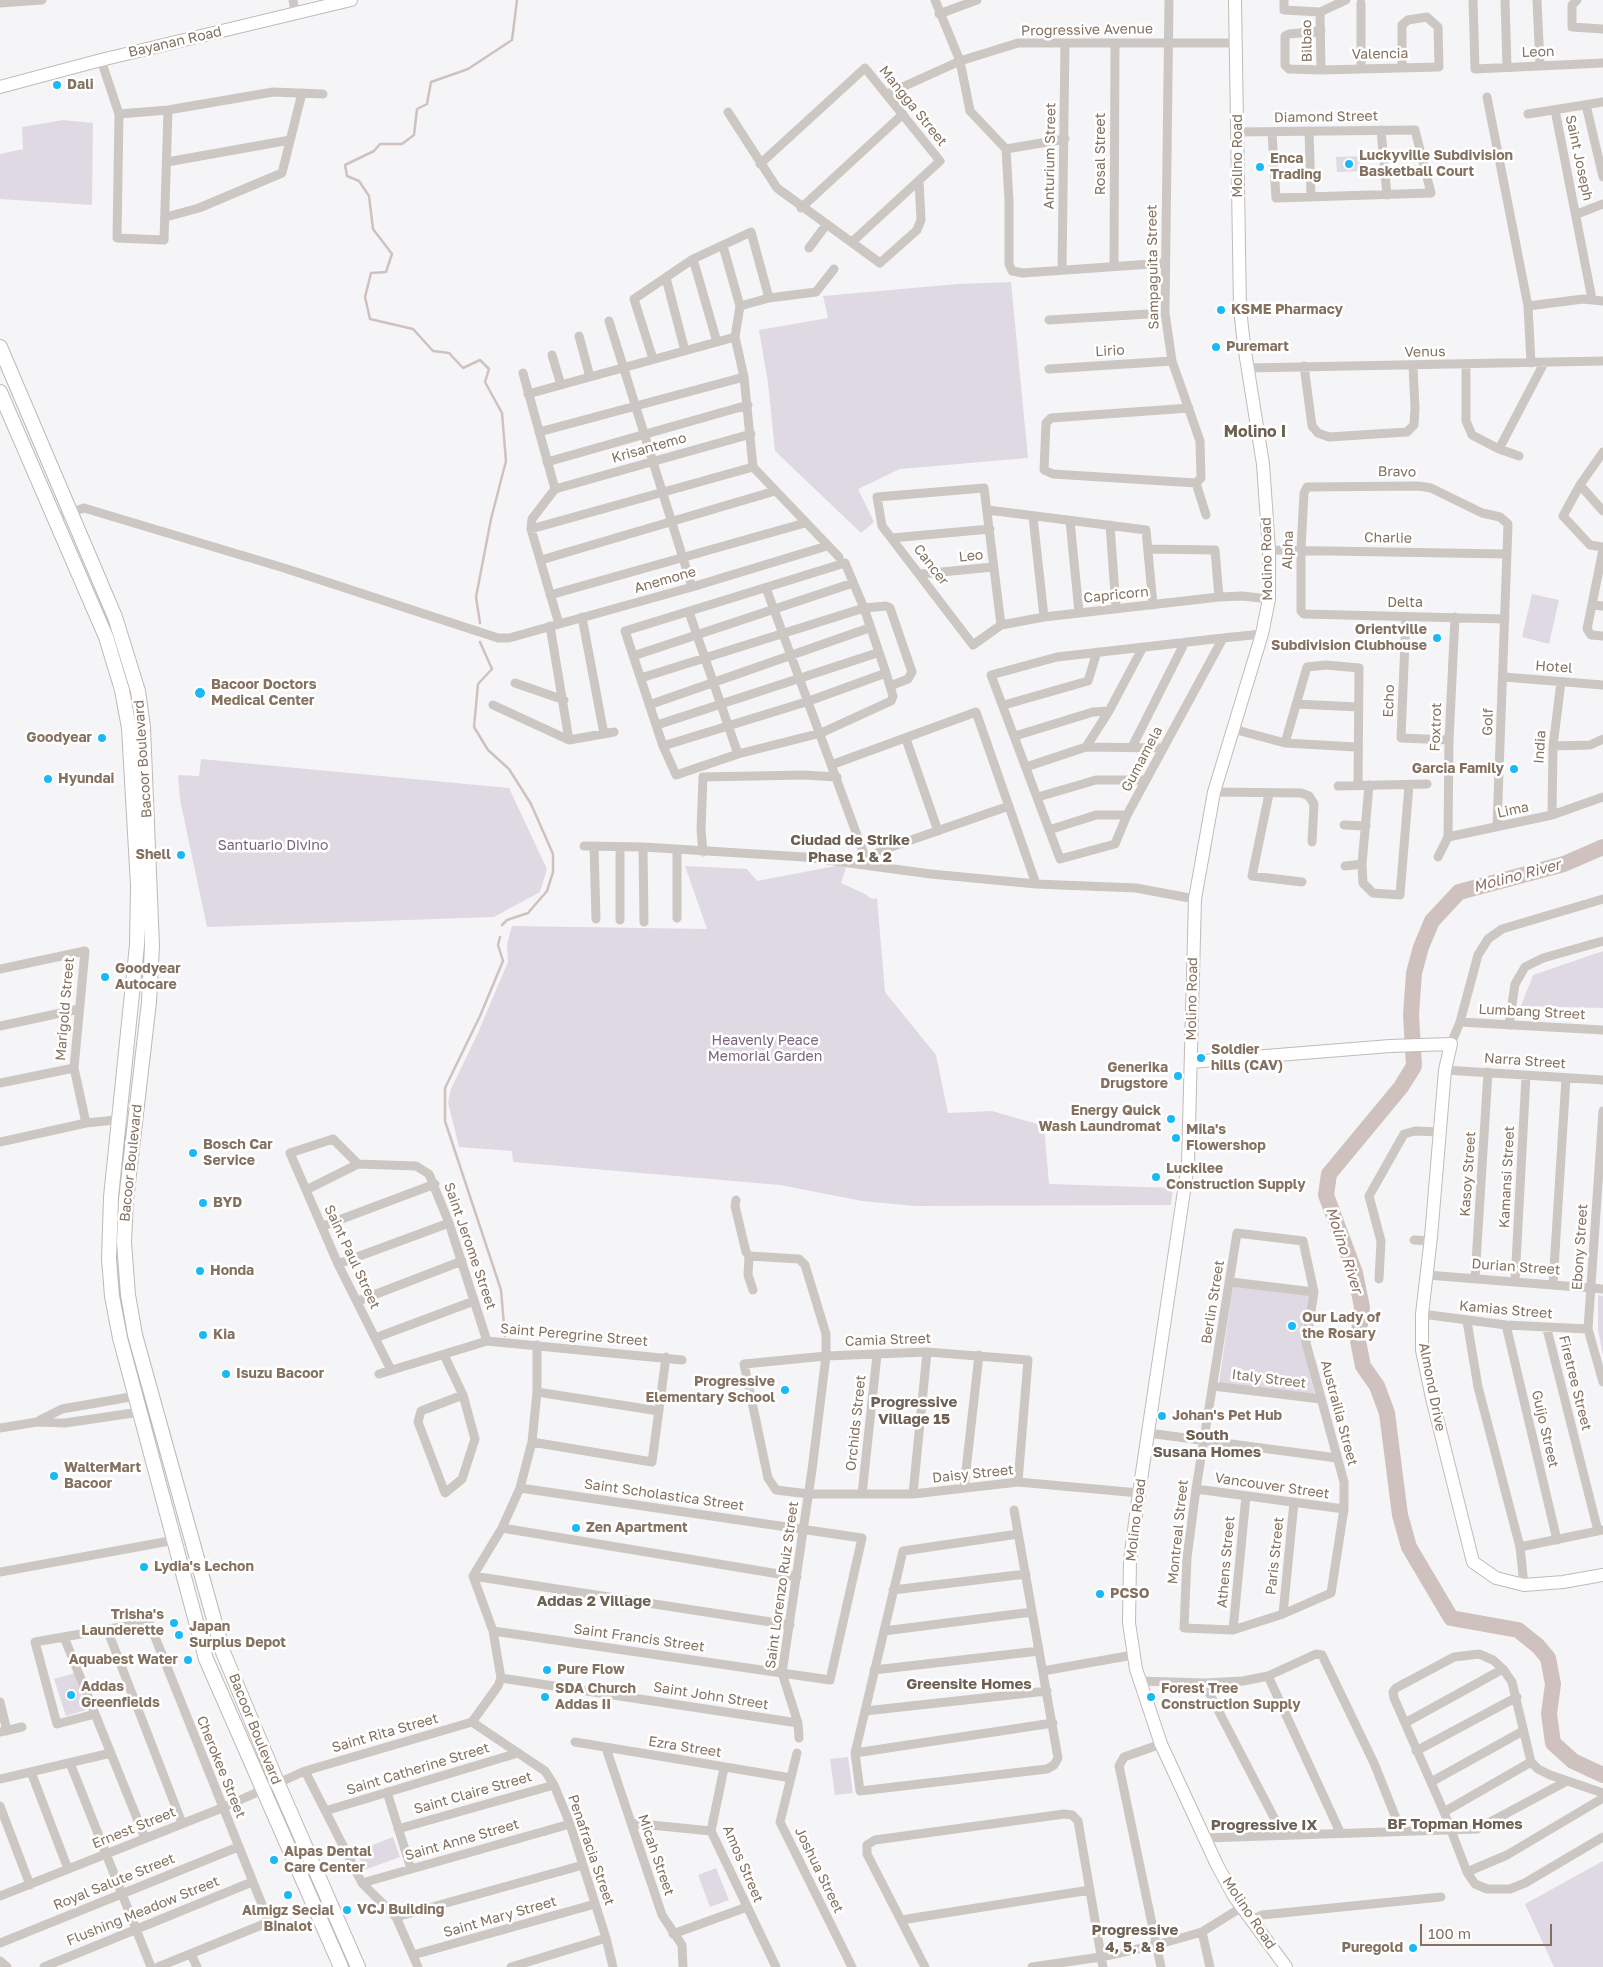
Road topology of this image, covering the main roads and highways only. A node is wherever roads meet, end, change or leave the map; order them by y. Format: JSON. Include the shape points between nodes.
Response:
{"nodes":[{"id":1,"x":351,"y":0,"type":"edge"},
{"id":2,"x":1235,"y":0,"type":"edge"},
{"id":3,"x":0,"y":86,"type":"edge"},
{"id":4,"x":0,"y":347,"type":"edge"},
{"id":5,"x":0,"y":392,"type":"edge"},
{"id":6,"x":1191,"y":1062,"type":"junction"},
{"id":7,"x":1603,"y":1575,"type":"edge"},
{"id":8,"x":341,"y":1967,"type":"edge"},
{"id":9,"x":358,"y":1967,"type":"edge"},
{"id":10,"x":1286,"y":1967,"type":"edge"}],
"edges":[{"from":1,"to":3,"type":"main road","name":"Bayanan Road"},
{"from":2,"to":6,"type":"main road","name":"Molino Road","via":[[1240,309],[1263,464],[1269,599],[1262,634],[1214,792],[1196,899]]},
{"from":4,"to":9,"type":"main road","name":"Bacoor Boulevard","via":[[115,617],[138,692],[143,727],[152,946],[124,1242],[135,1335],[223,1652]]},
{"from":5,"to":8,"type":"main road","name":"Bacoor Boulevard","via":[[106,637],[122,690],[129,728],[138,885],[137,945],[111,1197],[109,1259],[120,1338],[206,1659]]},
{"from":6,"to":7,"type":"main road","name":"Almond Drive","via":[[1451,1044],[1445,1070],[1422,1314],[1422,1350],[1473,1562],[1496,1578],[1524,1585]]},
{"from":6,"to":10,"type":"main road","name":"Molino Road","via":[[1188,1164],[1130,1560],[1129,1623],[1133,1655],[1161,1744],[1204,1838],[1242,1907]]}]}
